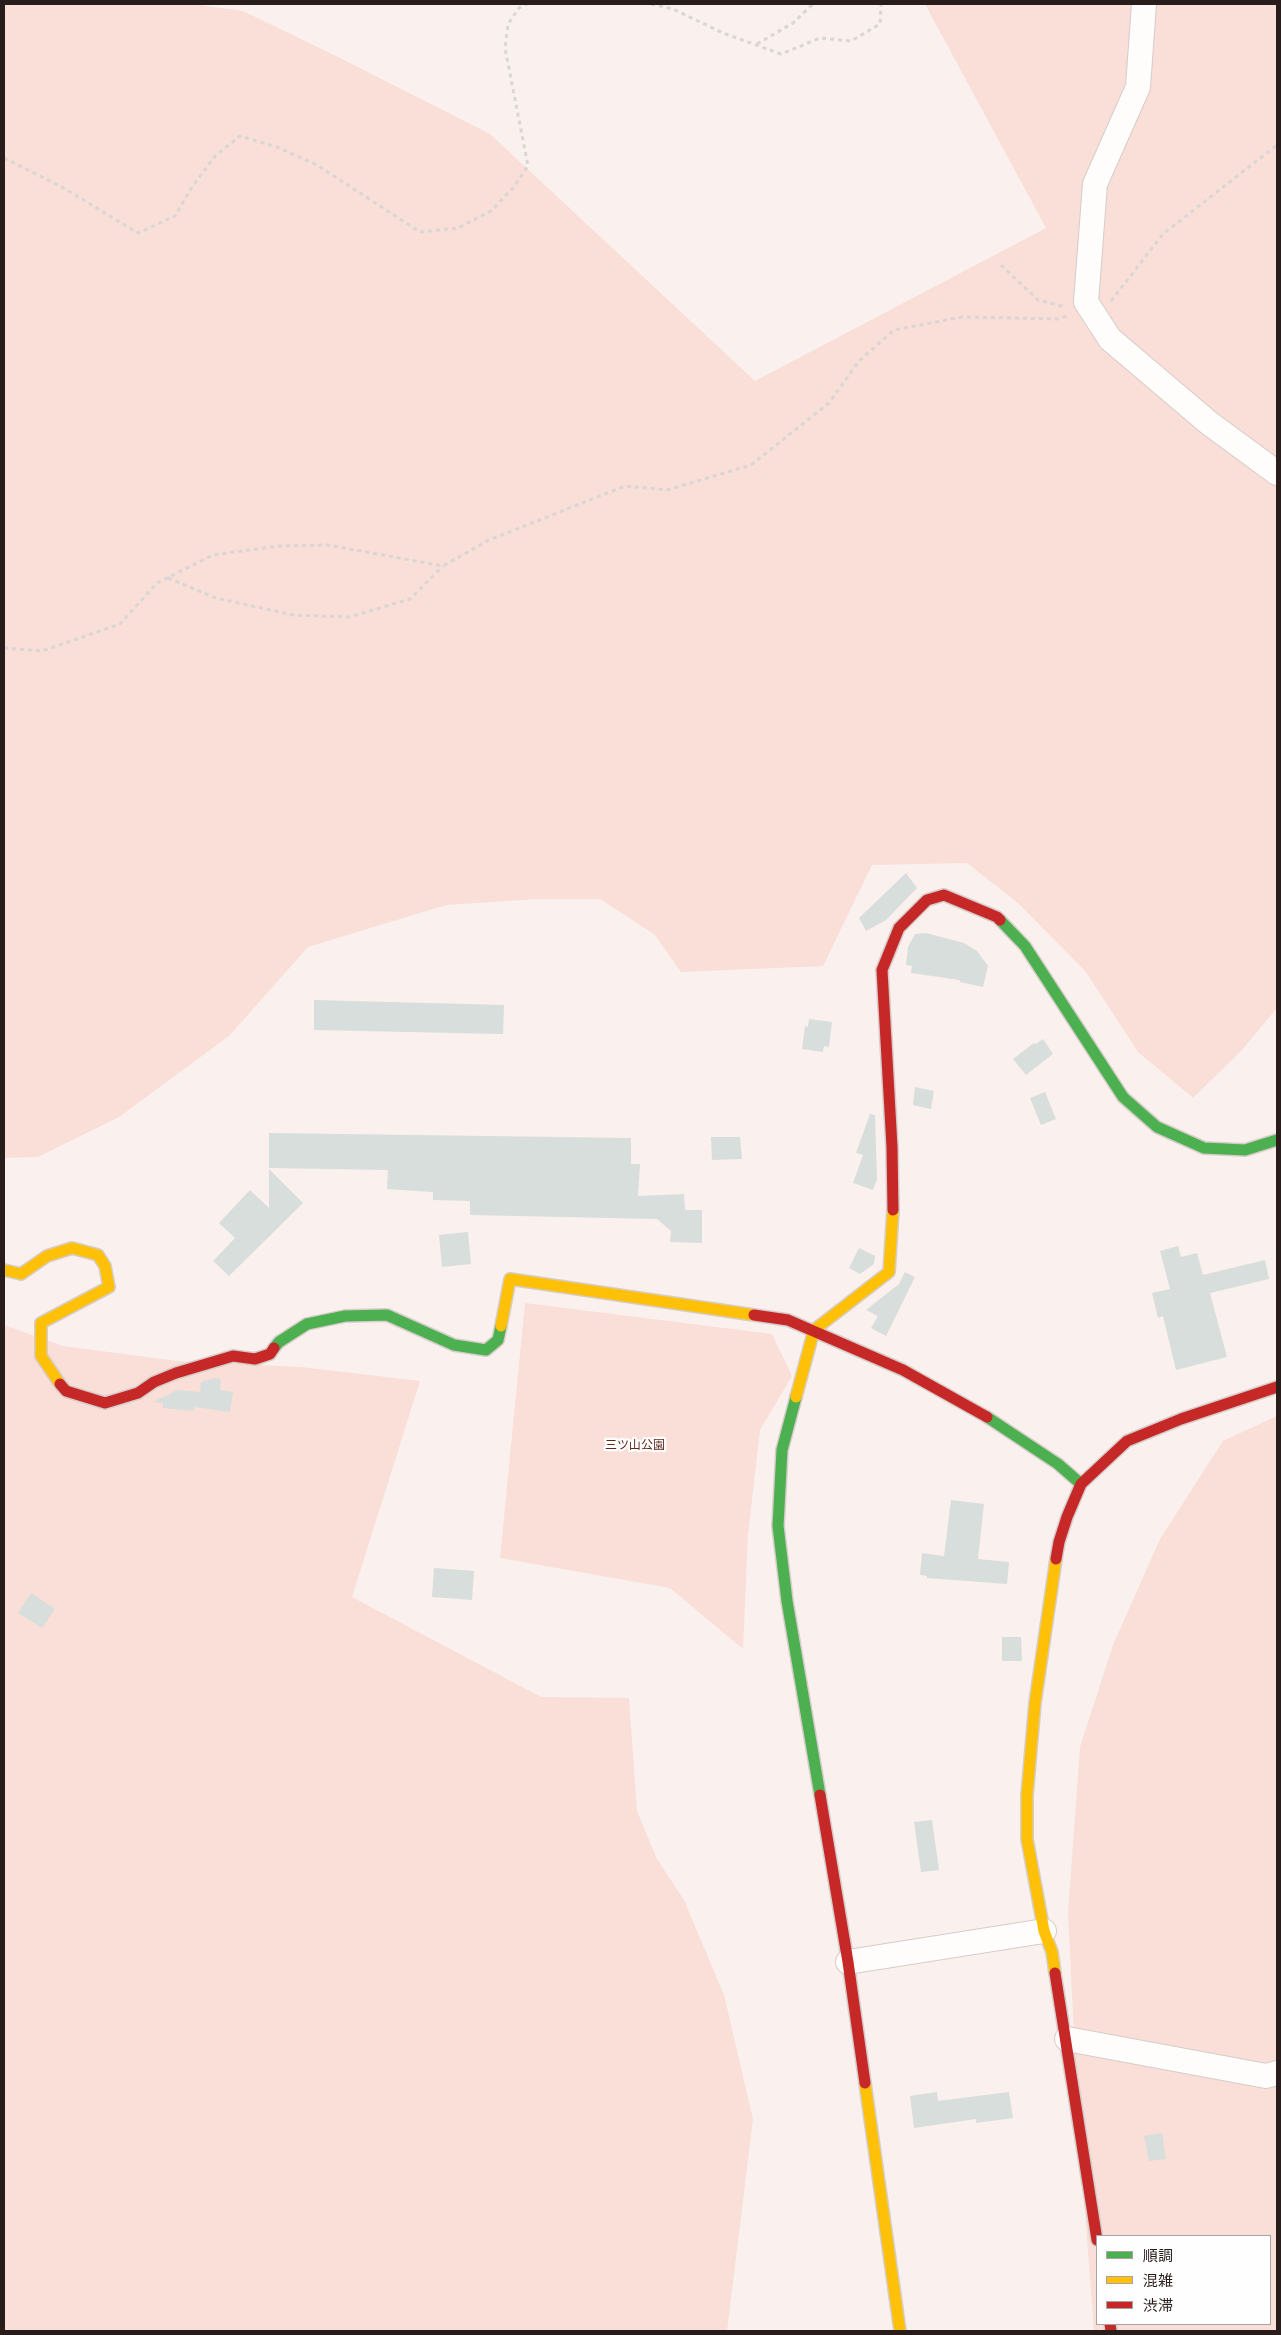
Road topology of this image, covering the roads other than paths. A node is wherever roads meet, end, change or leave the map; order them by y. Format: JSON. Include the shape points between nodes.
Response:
{"nodes":[{"id":1,"x":1144,"y":4,"type":"edge"},
{"id":2,"x":1277,"y":473,"type":"edge"},
{"id":3,"x":1277,"y":1140,"type":"edge"},
{"id":4,"x":4,"y":1270,"type":"edge"},
{"id":5,"x":814,"y":1330,"type":"junction"},
{"id":6,"x":1277,"y":1387,"type":"edge"},
{"id":7,"x":1080,"y":1484,"type":"junction"},
{"id":8,"x":1044,"y":1931,"type":"junction"},
{"id":9,"x":848,"y":1962,"type":"junction"},
{"id":10,"x":1067,"y":2039,"type":"junction"},
{"id":11,"x":1277,"y":2073,"type":"edge"},
{"id":12,"x":1096,"y":2235,"type":"edge"},
{"id":13,"x":900,"y":2331,"type":"edge"}],
"edges":[{"from":1,"to":2,"type":"street","via":[[1138,86],[1095,184],[1086,302],[1095,310],[1110,339],[1209,423]]},
{"from":3,"to":5,"type":"street","via":[[1245,1150],[1204,1148],[1157,1127],[1123,1097],[1025,946],[997,918],[944,895],[927,900],[899,928],[882,970],[892,1148],[893,1232],[889,1272]]},
{"from":4,"to":5,"type":"street","via":[[21,1274],[47,1256],[72,1248],[98,1255],[105,1266],[110,1287],[41,1323],[41,1356],[66,1391],[105,1402],[138,1393],[176,1373],[233,1356],[255,1359],[270,1354],[279,1342],[307,1324],[345,1316],[387,1315],[454,1345],[486,1350],[498,1340],[510,1279],[762,1315]]},
{"from":5,"to":7,"type":"street","via":[[903,1370],[982,1413],[1058,1464]]},
{"from":5,"to":9,"type":"street","via":[[782,1450],[778,1526],[787,1601]]},
{"from":6,"to":7,"type":"street","via":[[1127,1441]]},
{"from":7,"to":8,"type":"street","via":[[1059,1542],[1035,1703],[1027,1795],[1027,1839]]},
{"from":8,"to":9,"type":"street"},
{"from":8,"to":10,"type":"street","via":[[1052,1952]]},
{"from":9,"to":13,"type":"street"},
{"from":10,"to":11,"type":"street","via":[[1266,2076]]},
{"from":10,"to":12,"type":"street"}]}
